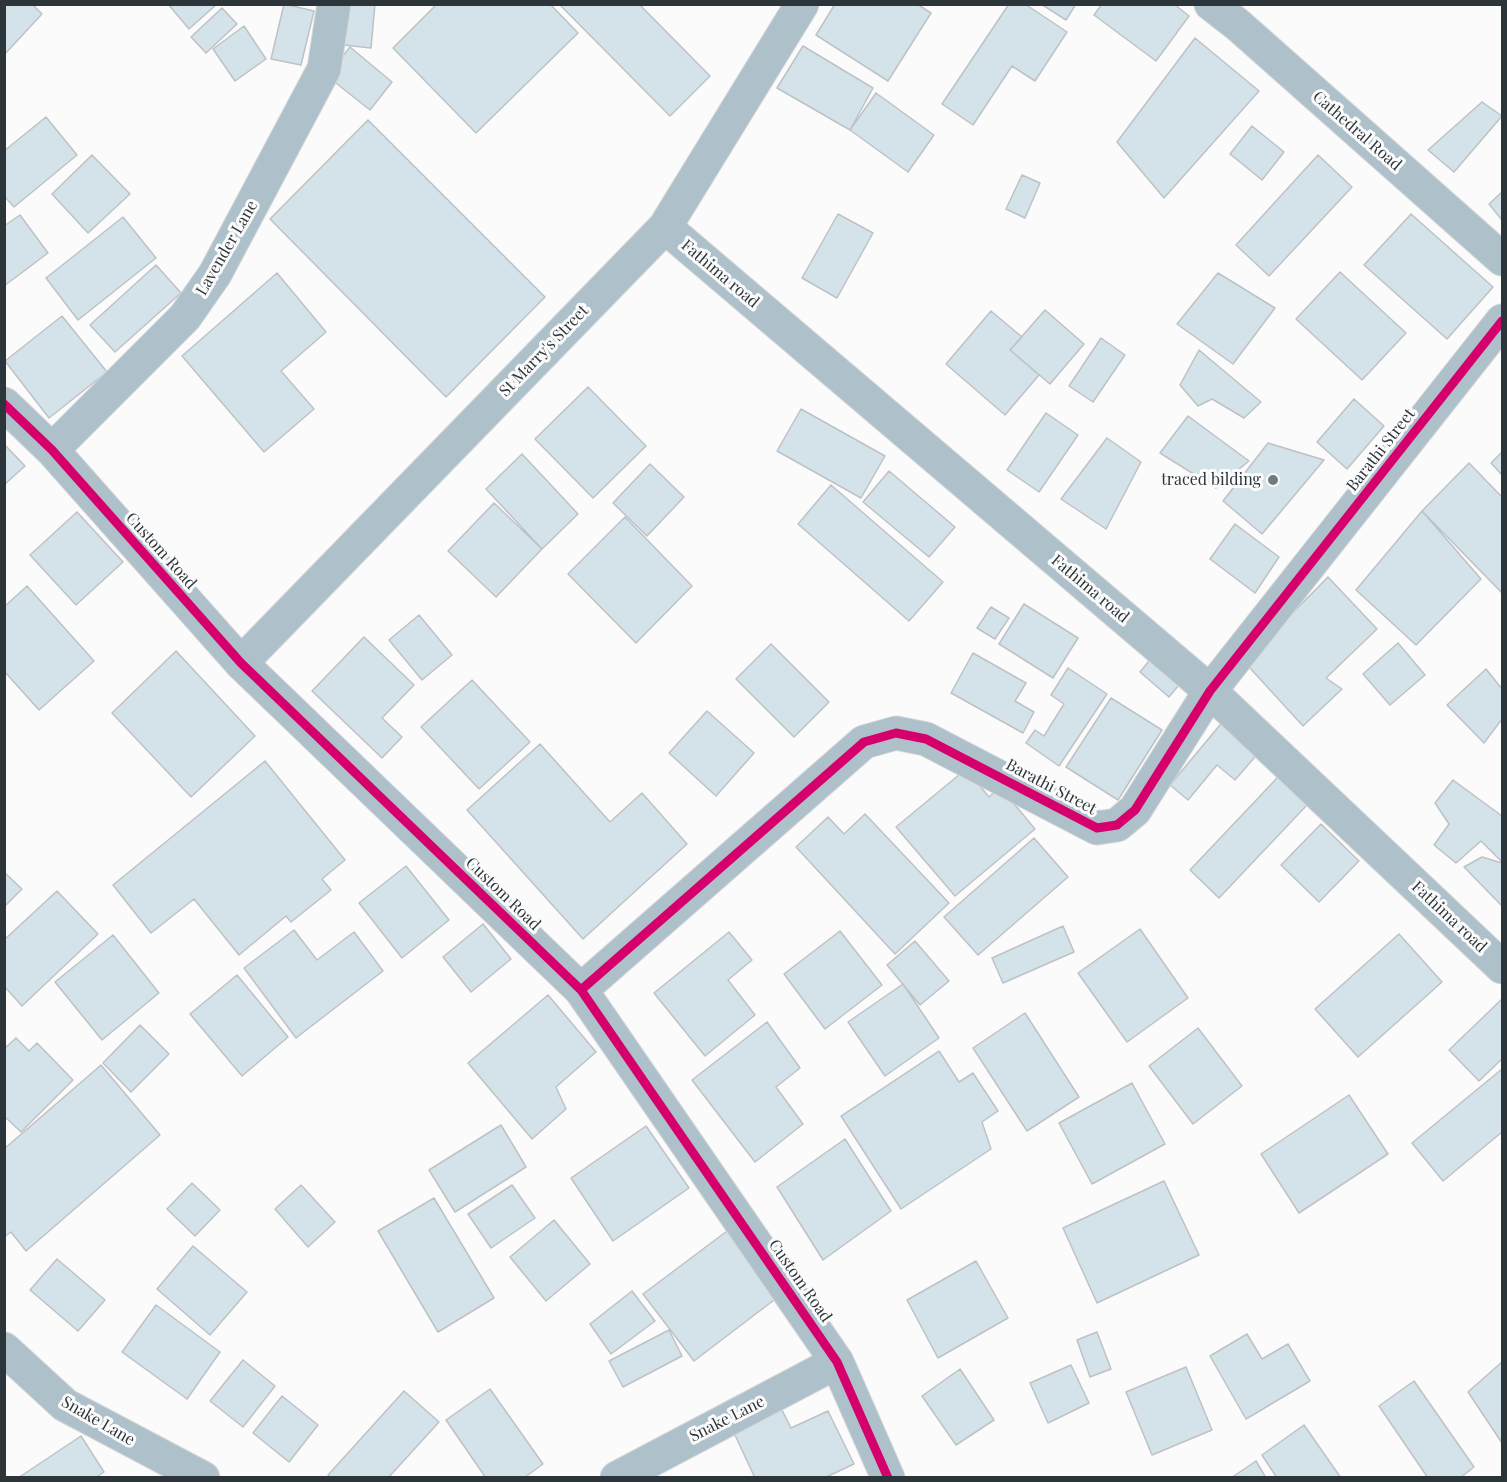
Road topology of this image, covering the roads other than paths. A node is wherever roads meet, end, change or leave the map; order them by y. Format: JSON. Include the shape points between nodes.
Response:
{"nodes":[{"id":1,"x":334,"y":4,"type":"edge"},
{"id":2,"x":802,"y":4,"type":"edge"},
{"id":3,"x":1211,"y":4,"type":"edge"},
{"id":4,"x":1248,"y":15,"type":"edge"},
{"id":5,"x":665,"y":227,"type":"junction"},
{"id":6,"x":1503,"y":259,"type":"edge"},
{"id":7,"x":1503,"y":321,"type":"edge"},
{"id":8,"x":4,"y":404,"type":"edge"},
{"id":9,"x":52,"y":450,"type":"junction"},
{"id":10,"x":241,"y":663,"type":"junction"},
{"id":11,"x":1210,"y":691,"type":"junction"},
{"id":12,"x":1503,"y":967,"type":"edge"},
{"id":13,"x":581,"y":990,"type":"junction"},
{"id":14,"x":4,"y":1349,"type":"edge"},
{"id":15,"x":837,"y":1362,"type":"junction"},
{"id":16,"x":203,"y":1478,"type":"edge"},
{"id":17,"x":617,"y":1478,"type":"edge"},
{"id":18,"x":888,"y":1478,"type":"edge"}],
"edges":[{"from":1,"to":9,"type":"street","name":"Lavender Lane","via":[[324,69],[215,274],[185,317]]},
{"from":2,"to":5,"type":"street","name":"St Marry's Street"},
{"from":3,"to":4,"type":"street","name":"Cathedral Road"},
{"from":4,"to":6,"type":"street","name":"Cathedral Road"},
{"from":5,"to":10,"type":"street","name":"St Marry's Street"},
{"from":5,"to":11,"type":"street","name":"Fathima road"},
{"from":7,"to":11,"type":"street","name":"Barathi Street"},
{"from":8,"to":9,"type":"street","name":"Custom Road"},
{"from":9,"to":10,"type":"street","name":"Custom Road"},
{"from":10,"to":13,"type":"street","name":"Custom Road"},
{"from":11,"to":12,"type":"street","name":"Fathima road"},
{"from":11,"to":13,"type":"street","name":"Barathi Street","via":[[1135,810],[1118,825],[1097,828],[926,739],[896,733],[864,742]]},
{"from":13,"to":15,"type":"street","name":"Custom Road"},
{"from":14,"to":16,"type":"street","name":"Snake Lane","via":[[64,1405]]},
{"from":15,"to":17,"type":"street","name":"Snake Lane"},
{"from":15,"to":18,"type":"street","name":"Custom Road"}]}
